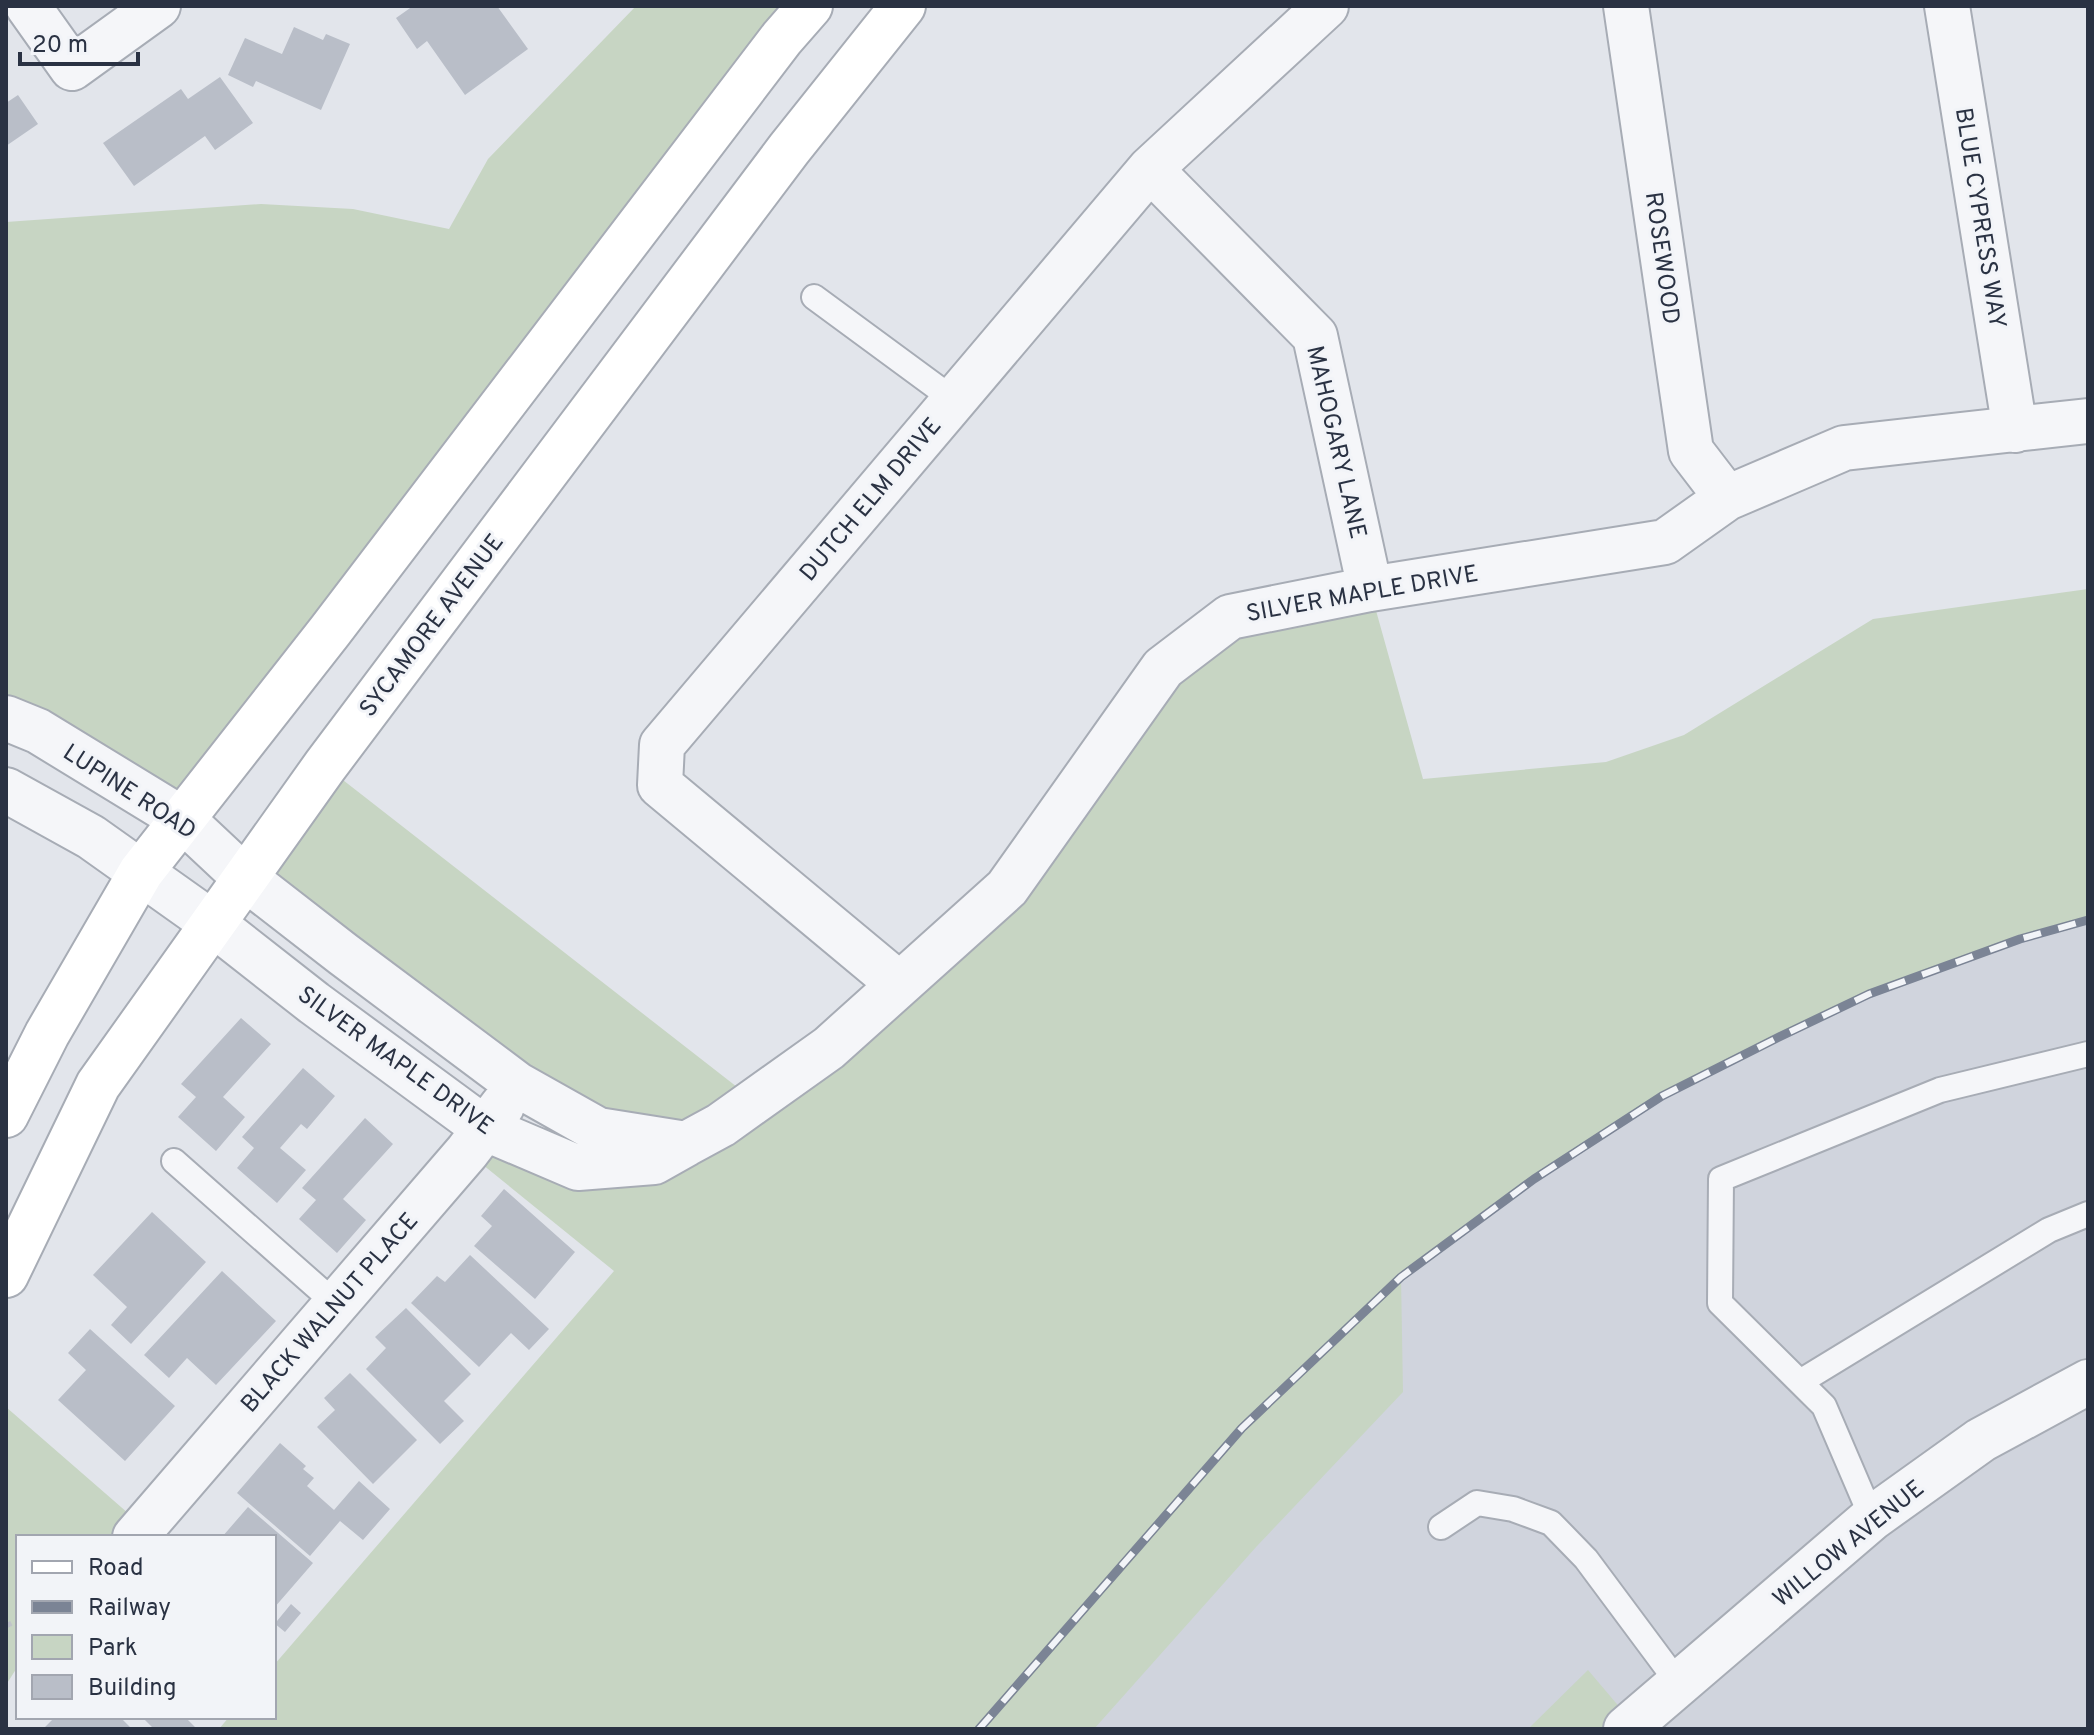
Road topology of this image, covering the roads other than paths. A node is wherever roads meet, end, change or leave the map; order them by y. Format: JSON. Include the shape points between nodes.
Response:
{"nodes":[{"id":1,"x":28,"y":6,"type":"edge"},
{"id":2,"x":158,"y":6,"type":"edge"},
{"id":3,"x":810,"y":6,"type":"edge"},
{"id":4,"x":903,"y":6,"type":"edge"},
{"id":5,"x":1326,"y":6,"type":"edge"},
{"id":6,"x":1626,"y":6,"type":"edge"},
{"id":7,"x":1947,"y":6,"type":"edge"},
{"id":8,"x":1150,"y":169,"type":"junction"},
{"id":9,"x":814,"y":297,"type":"dead end"},
{"id":10,"x":954,"y":400,"type":"junction"},
{"id":11,"x":2088,"y":421,"type":"edge"},
{"id":12,"x":2015,"y":430,"type":"junction"},
{"id":13,"x":1727,"y":498,"type":"junction"},
{"id":14,"x":1370,"y":589,"type":"junction"},
{"id":15,"x":6,"y":718,"type":"edge"},
{"id":16,"x":6,"y":790,"type":"edge"},
{"id":17,"x":182,"y":819,"type":"junction"},
{"id":18,"x":141,"y":872,"type":"junction"},
{"id":19,"x":245,"y":878,"type":"junction"},
{"id":20,"x":212,"y":923,"type":"junction"},
{"id":21,"x":899,"y":984,"type":"junction"},
{"id":22,"x":2088,"y":1054,"type":"edge"},
{"id":23,"x":518,"y":1085,"type":"junction"},
{"id":24,"x":6,"y":1115,"type":"edge"},
{"id":25,"x":484,"y":1128,"type":"junction"},
{"id":26,"x":686,"y":1144,"type":"junction"},
{"id":27,"x":174,"y":1161,"type":"dead end"},
{"id":28,"x":2088,"y":1214,"type":"edge"},
{"id":29,"x":6,"y":1275,"type":"edge"},
{"id":30,"x":336,"y":1304,"type":"junction"},
{"id":31,"x":1800,"y":1382,"type":"junction"},
{"id":32,"x":2088,"y":1382,"type":"edge"},
{"id":33,"x":1872,"y":1518,"type":"junction"},
{"id":34,"x":1441,"y":1527,"type":"dead end"},
{"id":35,"x":137,"y":1535,"type":"edge"},
{"id":36,"x":1679,"y":1684,"type":"junction"},
{"id":37,"x":1626,"y":1729,"type":"edge"}],
"edges":[{"from":1,"to":2,"type":"street","via":[[72,68]]},
{"from":3,"to":17,"type":"main road"},
{"from":4,"to":19,"type":"main road","name":"SYCAMORE AVENUE","via":[[789,149]]},
{"from":5,"to":8,"type":"street","name":"DUTCH ELM DRIVE"},
{"from":6,"to":13,"type":"street","name":"ROSEWOOD","via":[[1691,451]]},
{"from":7,"to":12,"type":"street","name":"BLUE CYPRESS WAY"},
{"from":8,"to":10,"type":"street","name":"DUTCH ELM DRIVE"},
{"from":8,"to":14,"type":"street","name":"MAHOGARY LANE","via":[[1315,336]]},
{"from":9,"to":10,"type":"lane"},
{"from":10,"to":21,"type":"street","name":"DUTCH ELM DRIVE","via":[[662,745],[660,785]]},
{"from":11,"to":12,"type":"street","name":"SILVER MAPLE DRIVE"},
{"from":12,"to":13,"type":"street","name":"SILVER MAPLE DRIVE","via":[[1844,448]]},
{"from":13,"to":14,"type":"street","name":"SILVER MAPLE DRIVE","via":[[1665,542]]},
{"from":14,"to":21,"type":"street","name":"SILVER MAPLE DRIVE","via":[[1230,617],[1163,668],[1007,888]]},
{"from":15,"to":17,"type":"street","name":"LUPINE ROAD","via":[[38,731]]},
{"from":16,"to":18,"type":"street"},
{"from":17,"to":18,"type":"main road"},
{"from":17,"to":19,"type":"street","name":"LUPINE ROAD"},
{"from":18,"to":20,"type":"street"},
{"from":18,"to":24,"type":"main road"},
{"from":19,"to":20,"type":"main road","name":"SYCAMORE AVENUE"},
{"from":19,"to":23,"type":"street"},
{"from":20,"to":25,"type":"street","name":"SILVER MAPLE DRIVE"},
{"from":20,"to":29,"type":"main road","name":"SYCAMORE AVENUE","via":[[98,1085]]},
{"from":21,"to":26,"type":"street","name":"SILVER MAPLE DRIVE","via":[[829,1048]]},
{"from":22,"to":31,"type":"lane","via":[[1940,1090],[1721,1179],[1720,1303]]},
{"from":23,"to":25,"type":"street","name":"BLACK WALNUT PLACE"},
{"from":23,"to":26,"type":"street","via":[[598,1130]]},
{"from":25,"to":26,"type":"street","name":"SILVER MAPLE DRIVE","via":[[578,1168],[654,1162]]},
{"from":25,"to":30,"type":"street","name":"BLACK WALNUT PLACE"},
{"from":27,"to":30,"type":"lane"},
{"from":28,"to":31,"type":"lane","via":[[2049,1230]]},
{"from":30,"to":35,"type":"street","name":"BLACK WALNUT PLACE"},
{"from":31,"to":33,"type":"lane","via":[[1824,1406]]},
{"from":32,"to":33,"type":"street","name":"WILLOW AVENUE","via":[[1981,1440]]},
{"from":33,"to":36,"type":"street","name":"WILLOW AVENUE"},
{"from":34,"to":36,"type":"lane","via":[[1477,1503],[1551,1523],[1586,1559]]},
{"from":36,"to":37,"type":"street","name":"WILLOW AVENUE"}]}
